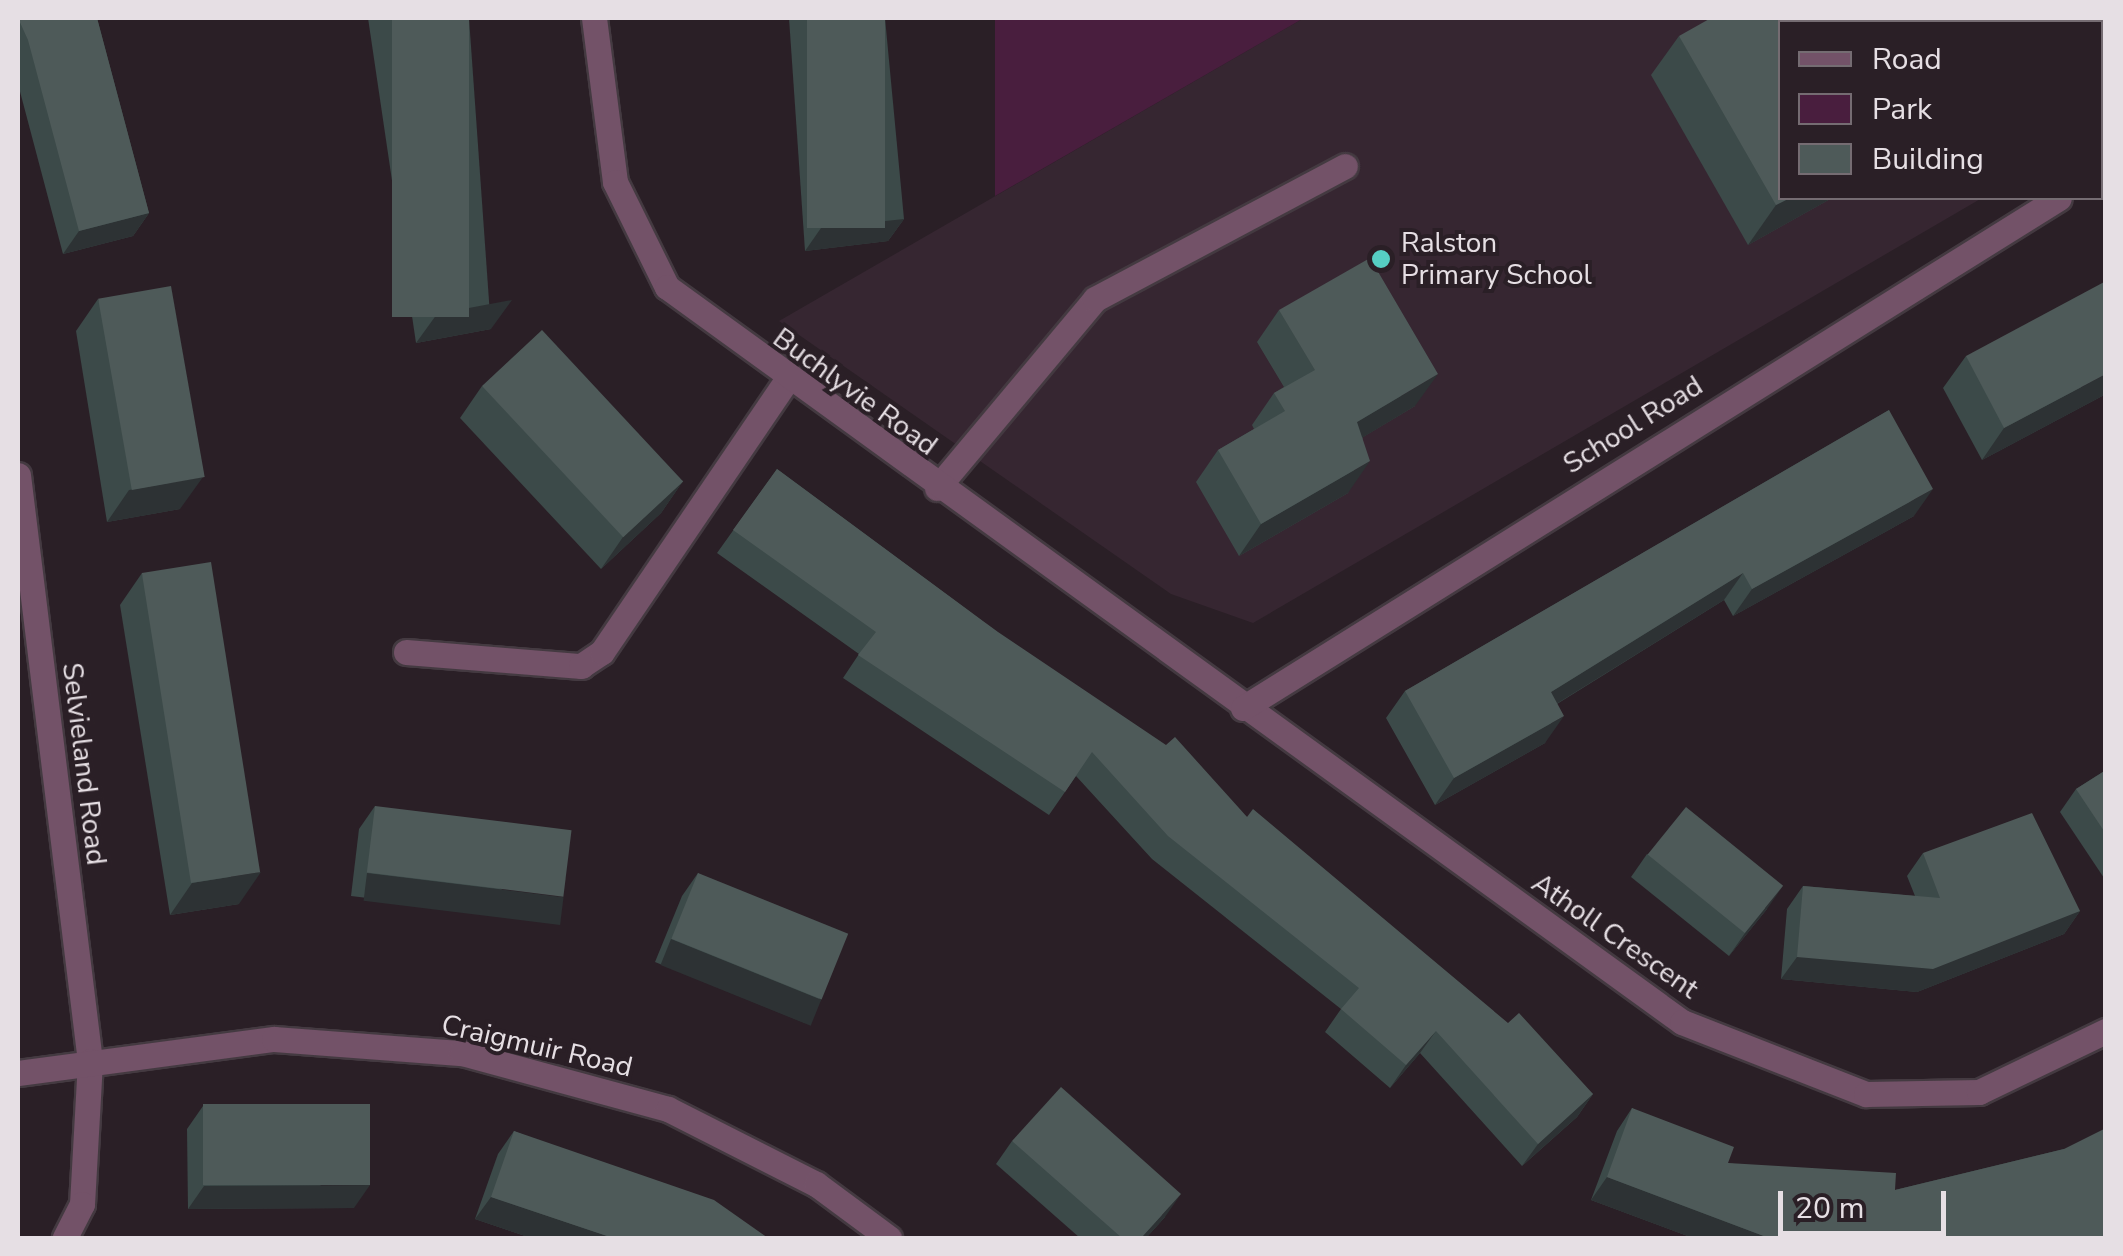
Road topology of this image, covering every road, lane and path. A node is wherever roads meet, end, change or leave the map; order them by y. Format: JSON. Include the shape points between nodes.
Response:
{"nodes":[{"id":1,"x":594,"y":18,"type":"edge"},
{"id":2,"x":1346,"y":166,"type":"dead end"},
{"id":3,"x":2055,"y":200,"type":"edge"},
{"id":4,"x":787,"y":380,"type":"junction"},
{"id":5,"x":18,"y":475,"type":"edge"},
{"id":6,"x":937,"y":488,"type":"junction"},
{"id":7,"x":406,"y":652,"type":"dead end"},
{"id":8,"x":1243,"y":708,"type":"junction"},
{"id":9,"x":2106,"y":1031,"type":"edge"},
{"id":10,"x":90,"y":1061,"type":"junction"},
{"id":11,"x":18,"y":1073,"type":"edge"},
{"id":12,"x":65,"y":1238,"type":"edge"},
{"id":13,"x":889,"y":1238,"type":"edge"}],
"edges":[{"from":1,"to":4,"type":"street","name":"Buchlyvie Road","via":[[615,182],[667,288]]},
{"from":2,"to":6,"type":"street","via":[[1095,299]]},
{"from":3,"to":8,"type":"street","name":"School Road"},
{"from":4,"to":6,"type":"street","name":"Buchlyvie Road"},
{"from":4,"to":7,"type":"street","via":[[602,652],[581,666]]},
{"from":5,"to":10,"type":"street","name":"Selvieland Road"},
{"from":6,"to":8,"type":"street","name":"Buchlyvie Road"},
{"from":8,"to":9,"type":"street","name":"Atholl Crescent","via":[[1682,1022],[1866,1094],[1979,1092]]},
{"from":10,"to":11,"type":"street","name":"Craigmuir Road"},
{"from":10,"to":12,"type":"street","name":"Selvieland Road","via":[[82,1204]]},
{"from":10,"to":13,"type":"street","name":"Craigmuir Road","via":[[274,1039],[462,1054],[668,1108],[816,1184]]}]}
